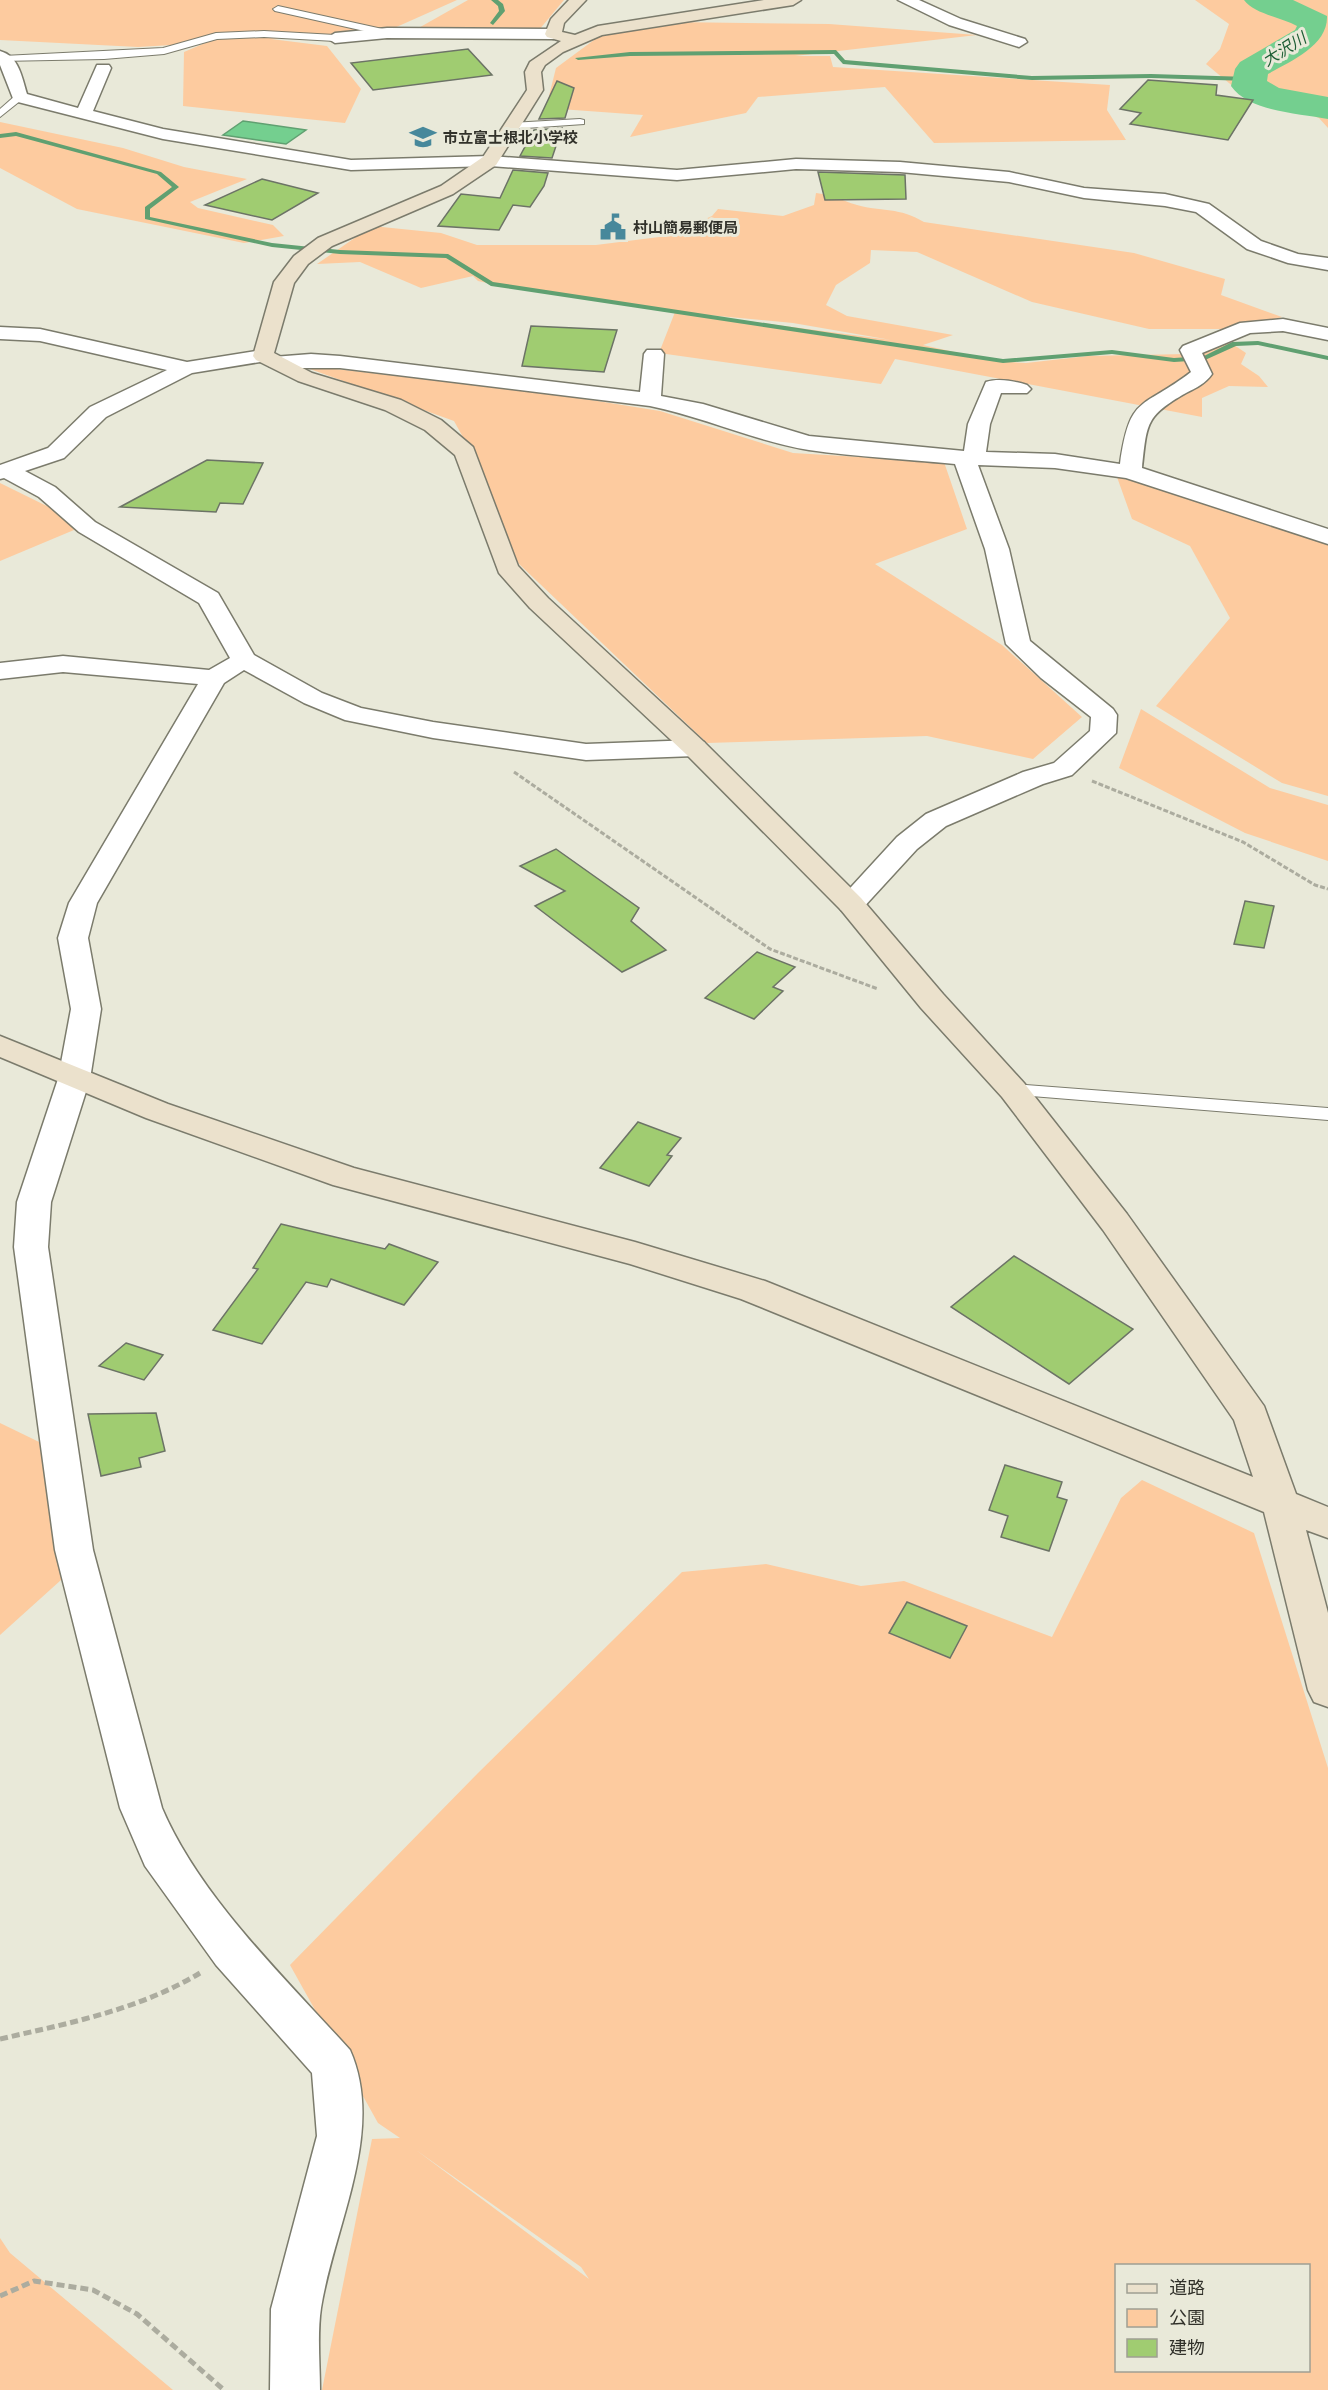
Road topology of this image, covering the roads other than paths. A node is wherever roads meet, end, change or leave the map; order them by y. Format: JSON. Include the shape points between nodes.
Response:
{"nodes":[{"id":1,"x":578,"y":0,"type":"edge"},
{"id":2,"x":793,"y":0,"type":"edge"},
{"id":3,"x":906,"y":0,"type":"edge"},
{"id":4,"x":278,"y":9,"type":"dead end"},
{"id":5,"x":387,"y":33,"type":"junction"},
{"id":6,"x":553,"y":34,"type":"junction"},
{"id":7,"x":335,"y":38,"type":"joint"},
{"id":8,"x":574,"y":40,"type":"junction"},
{"id":9,"x":1019,"y":42,"type":"dead end"},
{"id":10,"x":2,"y":58,"type":"edge"},
{"id":11,"x":103,"y":68,"type":"dead end"},
{"id":12,"x":20,"y":97,"type":"junction"},
{"id":13,"x":0,"y":114,"type":"edge"},
{"id":14,"x":83,"y":115,"type":"junction"},
{"id":15,"x":580,"y":122,"type":"dead end"},
{"id":16,"x":511,"y":126,"type":"junction"},
{"id":17,"x":490,"y":161,"type":"junction"},
{"id":18,"x":1328,"y":264,"type":"edge"},
{"id":19,"x":0,"y":333,"type":"edge"},
{"id":20,"x":1328,"y":334,"type":"edge"},
{"id":21,"x":654,"y":354,"type":"dead end"},
{"id":22,"x":270,"y":359,"type":"junction"},
{"id":23,"x":187,"y":368,"type":"junction"},
{"id":24,"x":1020,"y":389,"type":"dead end"},
{"id":25,"x":650,"y":400,"type":"junction"},
{"id":26,"x":969,"y":458,"type":"junction"},
{"id":27,"x":4,"y":471,"type":"edge"},
{"id":28,"x":1130,"y":472,"type":"junction"},
{"id":29,"x":1328,"y":537,"type":"edge"},
{"id":30,"x":244,"y":660,"type":"junction"},
{"id":31,"x":0,"y":671,"type":"edge"},
{"id":32,"x":214,"y":678,"type":"junction"},
{"id":33,"x":694,"y":748,"type":"junction"},
{"id":34,"x":851,"y":904,"type":"junction"},
{"id":35,"x":0,"y":1046,"type":"edge"},
{"id":36,"x":74,"y":1079,"type":"junction"},
{"id":37,"x":1014,"y":1090,"type":"junction"},
{"id":38,"x":1328,"y":1114,"type":"edge"},
{"id":39,"x":1280,"y":1502,"type":"junction"},
{"id":40,"x":1328,"y":1523,"type":"edge"},
{"id":41,"x":1328,"y":1690,"type":"edge"},
{"id":42,"x":294,"y":2390,"type":"edge"}],
"edges":[{"from":1,"to":6,"type":"street","via":[[556,22]]},
{"from":2,"to":8,"type":"street","via":[[598,31]]},
{"from":3,"to":9,"type":"street","via":[[955,22]]},
{"from":4,"to":5,"type":"lane"},
{"from":5,"to":6,"type":"street"},
{"from":5,"to":7,"type":"street"},
{"from":6,"to":8,"type":"street"},
{"from":7,"to":10,"type":"lane","via":[[216,36],[164,51]]},
{"from":8,"to":16,"type":"street","via":[[538,62],[533,72],[535,90]]},
{"from":10,"to":12,"type":"street","via":[[9,64]]},
{"from":11,"to":14,"type":"street"},
{"from":12,"to":13,"type":"lane"},
{"from":12,"to":14,"type":"street"},
{"from":14,"to":17,"type":"street","via":[[163,134],[351,165]]},
{"from":15,"to":16,"type":"lane"},
{"from":16,"to":17,"type":"street"},
{"from":17,"to":18,"type":"street","via":[[677,175],[796,164],[900,167],[1010,177],[1084,193],[1165,200],[1202,208],[1254,245],[1295,259]]},
{"from":17,"to":22,"type":"street","via":[[447,190],[325,242],[301,260],[284,282]]},
{"from":19,"to":23,"type":"street","via":[[40,335]]},
{"from":20,"to":28,"type":"street","via":[[1282,325],[1247,327],[1190,350],[1202,374],[1190,385],[1160,399],[1140,418]]},
{"from":21,"to":25,"type":"street"},
{"from":22,"to":23,"type":"street"},
{"from":22,"to":25,"type":"street","via":[[340,362]]},
{"from":22,"to":33,"type":"street","via":[[305,377],[393,405],[433,425],[465,452],[507,568],[539,603]]},
{"from":23,"to":27,"type":"street","via":[[98,412],[57,453]]},
{"from":24,"to":26,"type":"street","via":[[993,386]]},
{"from":25,"to":26,"type":"street","via":[[695,409],[809,443]]},
{"from":26,"to":28,"type":"street","via":[[1055,461]]},
{"from":26,"to":34,"type":"street","via":[[997,549],[1018,644],[1104,715],[1102,733],[1063,769],[936,820],[907,843]]},
{"from":27,"to":30,"type":"street","via":[[47,492],[87,527],[209,598]]},
{"from":28,"to":29,"type":"street"},
{"from":30,"to":32,"type":"street"},
{"from":30,"to":33,"type":"street","via":[[313,698],[354,714],[433,730],[586,752]]},
{"from":31,"to":32,"type":"street","via":[[63,664]]},
{"from":32,"to":36,"type":"street","via":[[82,903],[73,938],[86,1010]]},
{"from":33,"to":34,"type":"street"},
{"from":34,"to":37,"type":"street","via":[[932,1001]]},
{"from":35,"to":36,"type":"street"},
{"from":36,"to":39,"type":"street","via":[[345,1177],[635,1254],[753,1290]]},
{"from":36,"to":42,"type":"street","via":[[34,1202],[31,1247],[74,1550],[141,1808],[160,1853],[232,1951],[334,2065],[340,2136],[296,2308]]},
{"from":37,"to":38,"type":"lane"},
{"from":37,"to":39,"type":"street","via":[[1114,1222],[1251,1416]]},
{"from":39,"to":40,"type":"street"},
{"from":39,"to":41,"type":"street"}]}
